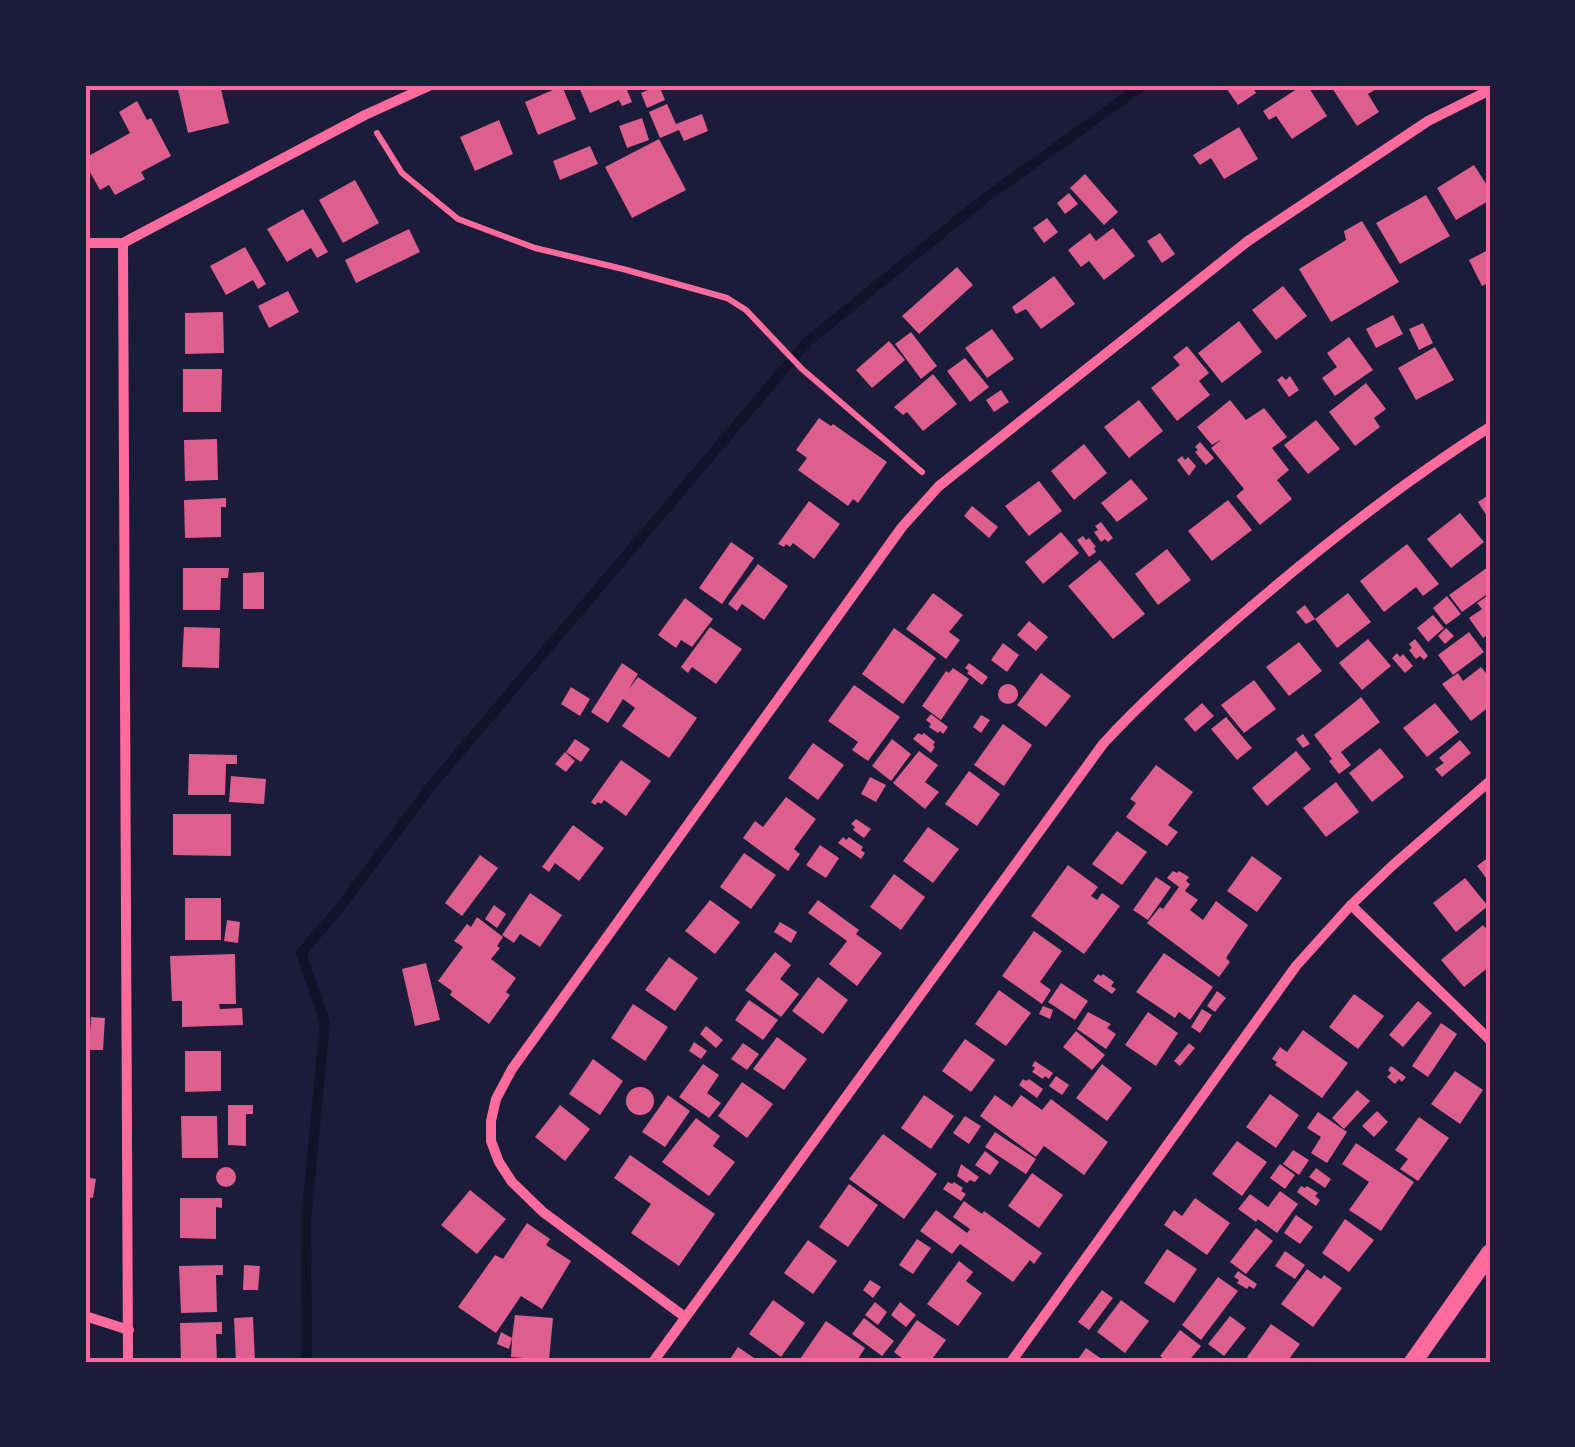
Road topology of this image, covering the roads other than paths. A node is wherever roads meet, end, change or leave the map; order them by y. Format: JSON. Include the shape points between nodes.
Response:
{"nodes":[{"id":1,"x":432,"y":85,"type":"edge"},
{"id":2,"x":1490,"y":90,"type":"edge"},
{"id":3,"x":123,"y":243,"type":"junction"},
{"id":4,"x":85,"y":244,"type":"edge"},
{"id":5,"x":1490,"y":427,"type":"edge"},
{"id":6,"x":1490,"y":781,"type":"edge"},
{"id":7,"x":1351,"y":905,"type":"junction"},
{"id":8,"x":1490,"y":1040,"type":"edge"},
{"id":9,"x":1490,"y":1253,"type":"edge"},
{"id":10,"x":85,"y":1316,"type":"edge"},
{"id":11,"x":686,"y":1317,"type":"junction"},
{"id":12,"x":129,"y":1330,"type":"junction"},
{"id":13,"x":128,"y":1362,"type":"edge"},
{"id":14,"x":653,"y":1362,"type":"edge"},
{"id":15,"x":1011,"y":1362,"type":"edge"},
{"id":16,"x":1413,"y":1362,"type":"edge"}],
"edges":[{"from":1,"to":3,"type":"street"},
{"from":2,"to":11,"type":"street","via":[[1428,121],[1248,242],[938,486],[512,1069],[490,1121],[491,1141],[512,1182]]},
{"from":3,"to":4,"type":"street"},
{"from":3,"to":12,"type":"street"},
{"from":5,"to":11,"type":"street","via":[[1311,554],[1102,744]]},
{"from":6,"to":7,"type":"street"},
{"from":7,"to":8,"type":"street"},
{"from":7,"to":15,"type":"street","via":[[1296,966]]},
{"from":9,"to":16,"type":"street"},
{"from":10,"to":12,"type":"street"},
{"from":11,"to":14,"type":"street"},
{"from":12,"to":13,"type":"street"}]}
